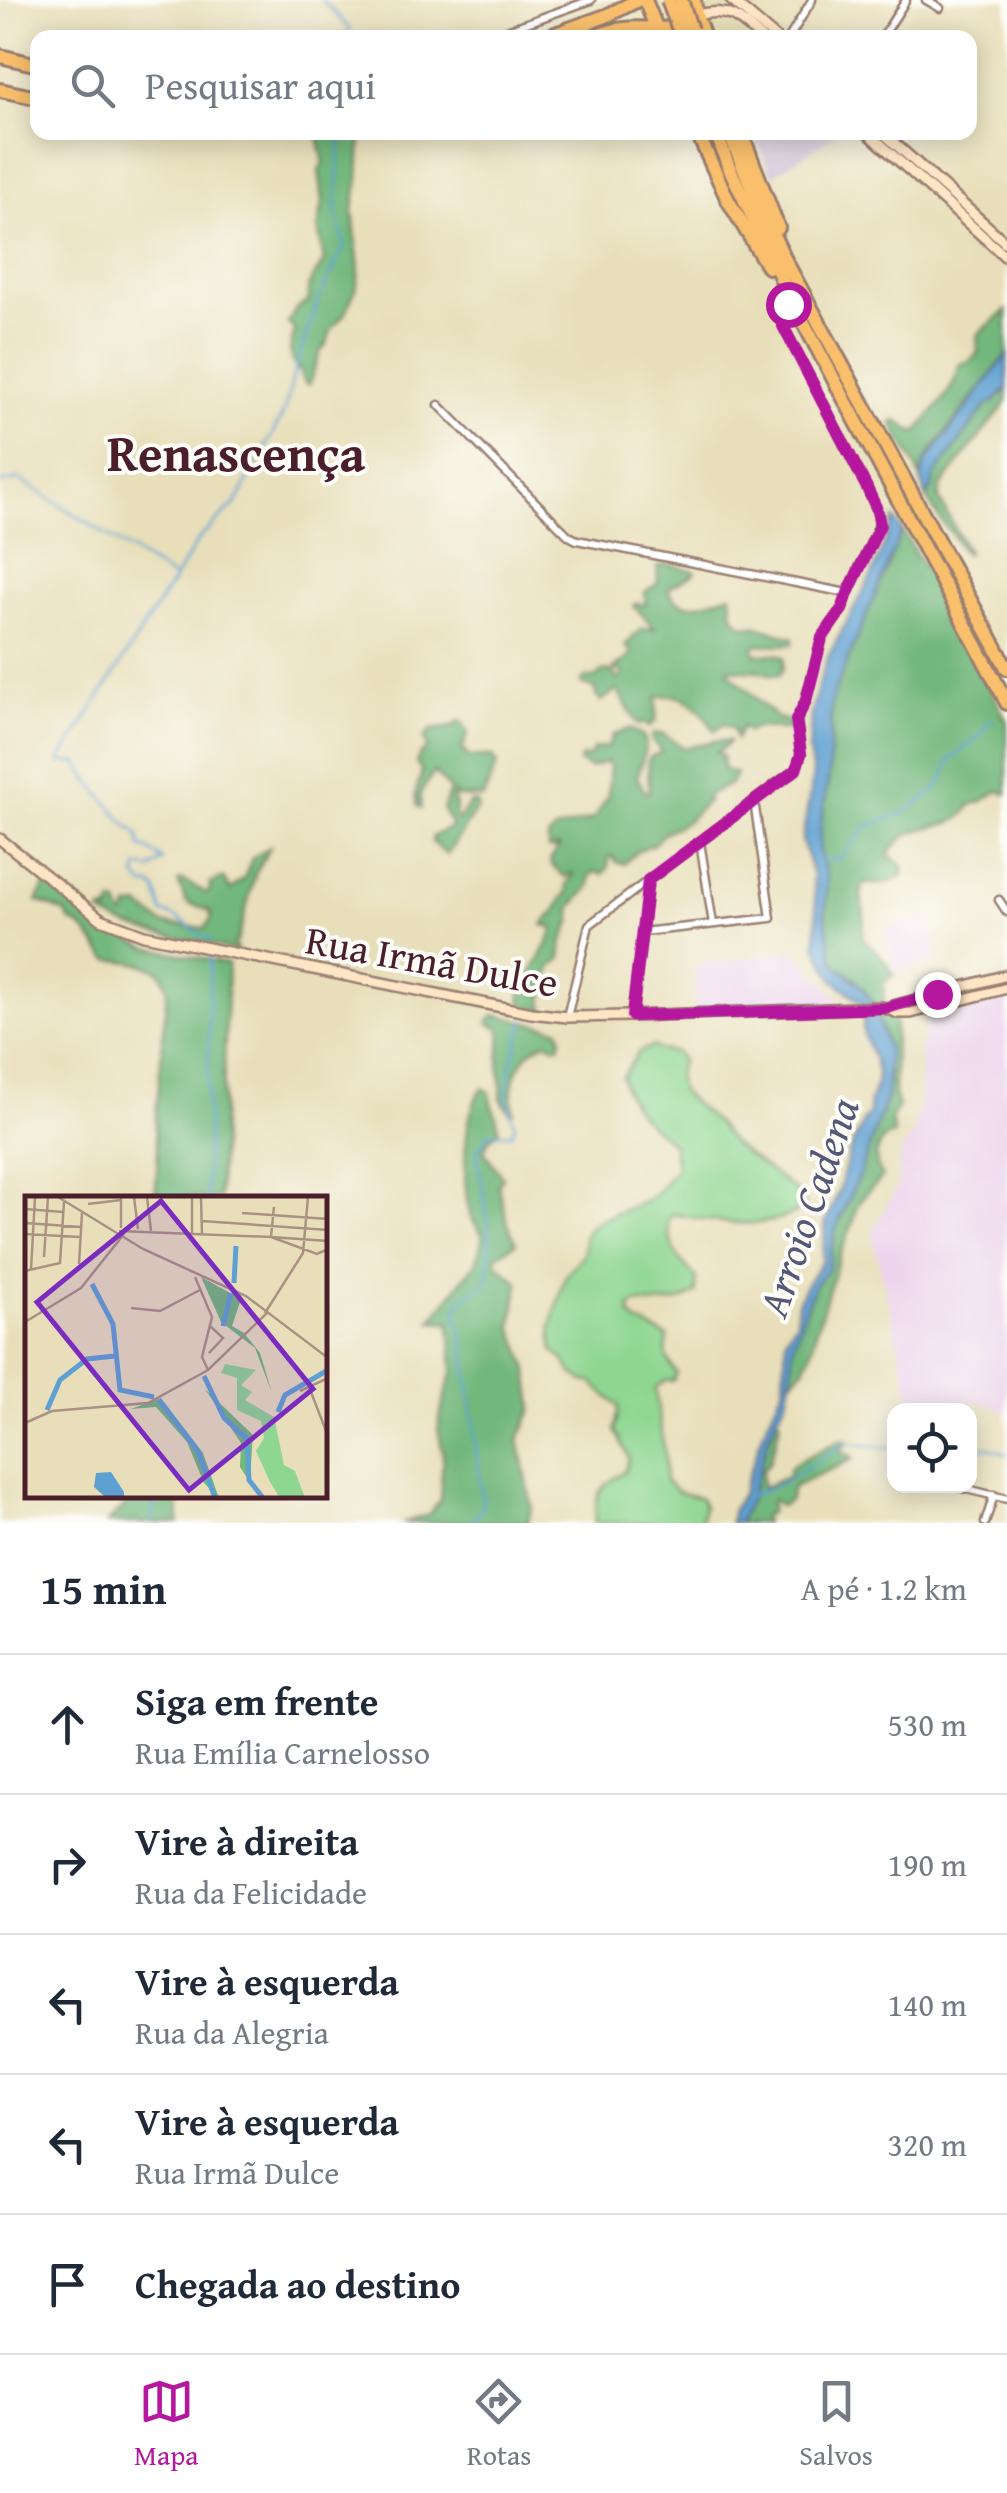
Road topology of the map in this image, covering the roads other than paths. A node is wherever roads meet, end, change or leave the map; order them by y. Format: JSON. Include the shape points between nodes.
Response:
{"nodes":[{"id":1,"x":591,"y":0,"type":"edge"},
{"id":2,"x":641,"y":0,"type":"edge"},
{"id":3,"x":668,"y":0,"type":"edge"},
{"id":4,"x":681,"y":0,"type":"edge"},
{"id":5,"x":731,"y":0,"type":"edge"},
{"id":6,"x":812,"y":0,"type":"edge"},
{"id":7,"x":906,"y":0,"type":"edge"},
{"id":8,"x":926,"y":0,"type":"edge"},
{"id":9,"x":695,"y":7,"type":"edge"},
{"id":10,"x":940,"y":8,"type":"dead end"},
{"id":11,"x":507,"y":30,"type":"edge"},
{"id":12,"x":567,"y":30,"type":"edge"},
{"id":13,"x":616,"y":30,"type":"edge"},
{"id":14,"x":651,"y":30,"type":"edge"},
{"id":15,"x":656,"y":30,"type":"edge"},
{"id":16,"x":667,"y":30,"type":"edge"},
{"id":17,"x":684,"y":30,"type":"edge"},
{"id":18,"x":686,"y":30,"type":"edge"},
{"id":19,"x":751,"y":30,"type":"edge"},
{"id":20,"x":767,"y":30,"type":"edge"},
{"id":21,"x":794,"y":30,"type":"edge"},
{"id":22,"x":887,"y":30,"type":"edge"},
{"id":23,"x":0,"y":56,"type":"edge"},
{"id":24,"x":30,"y":63,"type":"edge"},
{"id":25,"x":0,"y":90,"type":"edge"},
{"id":26,"x":30,"y":96,"type":"edge"},
{"id":27,"x":701,"y":140,"type":"edge"},
{"id":28,"x":719,"y":140,"type":"edge"},
{"id":29,"x":732,"y":140,"type":"edge"},
{"id":30,"x":744,"y":140,"type":"edge"},
{"id":31,"x":876,"y":140,"type":"edge"},
{"id":32,"x":891,"y":140,"type":"edge"},
{"id":33,"x":1007,"y":244,"type":"edge"},
{"id":34,"x":1007,"y":258,"type":"edge"},
{"id":35,"x":786,"y":262,"type":"junction"},
{"id":36,"x":790,"y":298,"type":"junction"},
{"id":37,"x":439,"y":405,"type":"dead end"},
{"id":38,"x":848,"y":593,"type":"junction"},
{"id":39,"x":1007,"y":668,"type":"edge"},
{"id":40,"x":1007,"y":703,"type":"edge"},
{"id":41,"x":754,"y":801,"type":"junction"},
{"id":42,"x":0,"y":838,"type":"edge"},
{"id":43,"x":700,"y":842,"type":"junction"},
{"id":44,"x":648,"y":880,"type":"junction"},
{"id":45,"x":999,"y":900,"type":"dead end"},
{"id":46,"x":1007,"y":912,"type":"edge"},
{"id":47,"x":713,"y":925,"type":"junction"},
{"id":48,"x":642,"y":932,"type":"junction"},
{"id":49,"x":1007,"y":975,"type":"edge"},
{"id":50,"x":1007,"y":988,"type":"edge"},
{"id":51,"x":937,"y":994,"type":"junction"},
{"id":52,"x":884,"y":1007,"type":"junction"},
{"id":53,"x":927,"y":1010,"type":"junction"},
{"id":54,"x":568,"y":1016,"type":"junction"},
{"id":55,"x":632,"y":1016,"type":"junction"},
{"id":56,"x":977,"y":1491,"type":"edge"},
{"id":57,"x":994,"y":1495,"type":"junction"},
{"id":58,"x":1007,"y":1498,"type":"edge"},
{"id":59,"x":985,"y":1523,"type":"edge"}],
"edges":[{"from":1,"to":11,"type":"street"},
{"from":2,"to":12,"type":"highway"},
{"from":2,"to":15,"type":"highway"},
{"from":3,"to":17,"type":"highway","bridge":true},
{"from":4,"to":18,"type":"highway","bridge":true},
{"from":5,"to":20,"type":"street"},
{"from":6,"to":21,"type":"street"},
{"from":7,"to":22,"type":"street"},
{"from":8,"to":10,"type":"street"},
{"from":9,"to":16,"type":"highway","via":[[690,22]]},
{"from":9,"to":19,"type":"street","via":[[732,14]]},
{"from":13,"to":14,"type":"highway"},
{"from":23,"to":24,"type":"highway"},
{"from":25,"to":26,"type":"highway"},
{"from":27,"to":36,"type":"highway","via":[[728,200]]},
{"from":28,"to":36,"type":"highway"},
{"from":29,"to":35,"type":"highway"},
{"from":30,"to":35,"type":"highway"},
{"from":31,"to":34,"type":"street"},
{"from":32,"to":33,"type":"street"},
{"from":35,"to":39,"type":"highway"},
{"from":36,"to":38,"type":"street","via":[[783,326],[879,516]]},
{"from":36,"to":40,"type":"highway"},
{"from":37,"to":38,"type":"street","via":[[568,536]]},
{"from":38,"to":41,"type":"street","via":[[822,638],[796,720],[796,770]]},
{"from":41,"to":43,"type":"street"},
{"from":41,"to":47,"type":"street","via":[[771,918]]},
{"from":42,"to":54,"type":"street","name":"Rua Irmã Dulce","via":[[101,919],[144,935]]},
{"from":43,"to":44,"type":"street"},
{"from":43,"to":47,"type":"street"},
{"from":44,"to":48,"type":"street"},
{"from":44,"to":54,"type":"street","via":[[589,926]]},
{"from":45,"to":46,"type":"street"},
{"from":47,"to":48,"type":"street"},
{"from":48,"to":55,"type":"street"},
{"from":49,"to":51,"type":"street","name":"Rua Irmã Dulce"},
{"from":50,"to":53,"type":"street","name":"Rua Irmã Dulce"},
{"from":51,"to":52,"type":"street","name":"Rua Irmã Dulce"},
{"from":51,"to":53,"type":"street"},
{"from":52,"to":53,"type":"street","name":"Rua Irmã Dulce","via":[[898,1013]]},
{"from":52,"to":55,"type":"street","name":"Rua Irmã Dulce"},
{"from":54,"to":55,"type":"street","name":"Rua Irmã Dulce"},
{"from":56,"to":57,"type":"street"},
{"from":57,"to":58,"type":"street"},
{"from":57,"to":59,"type":"street"}]}
